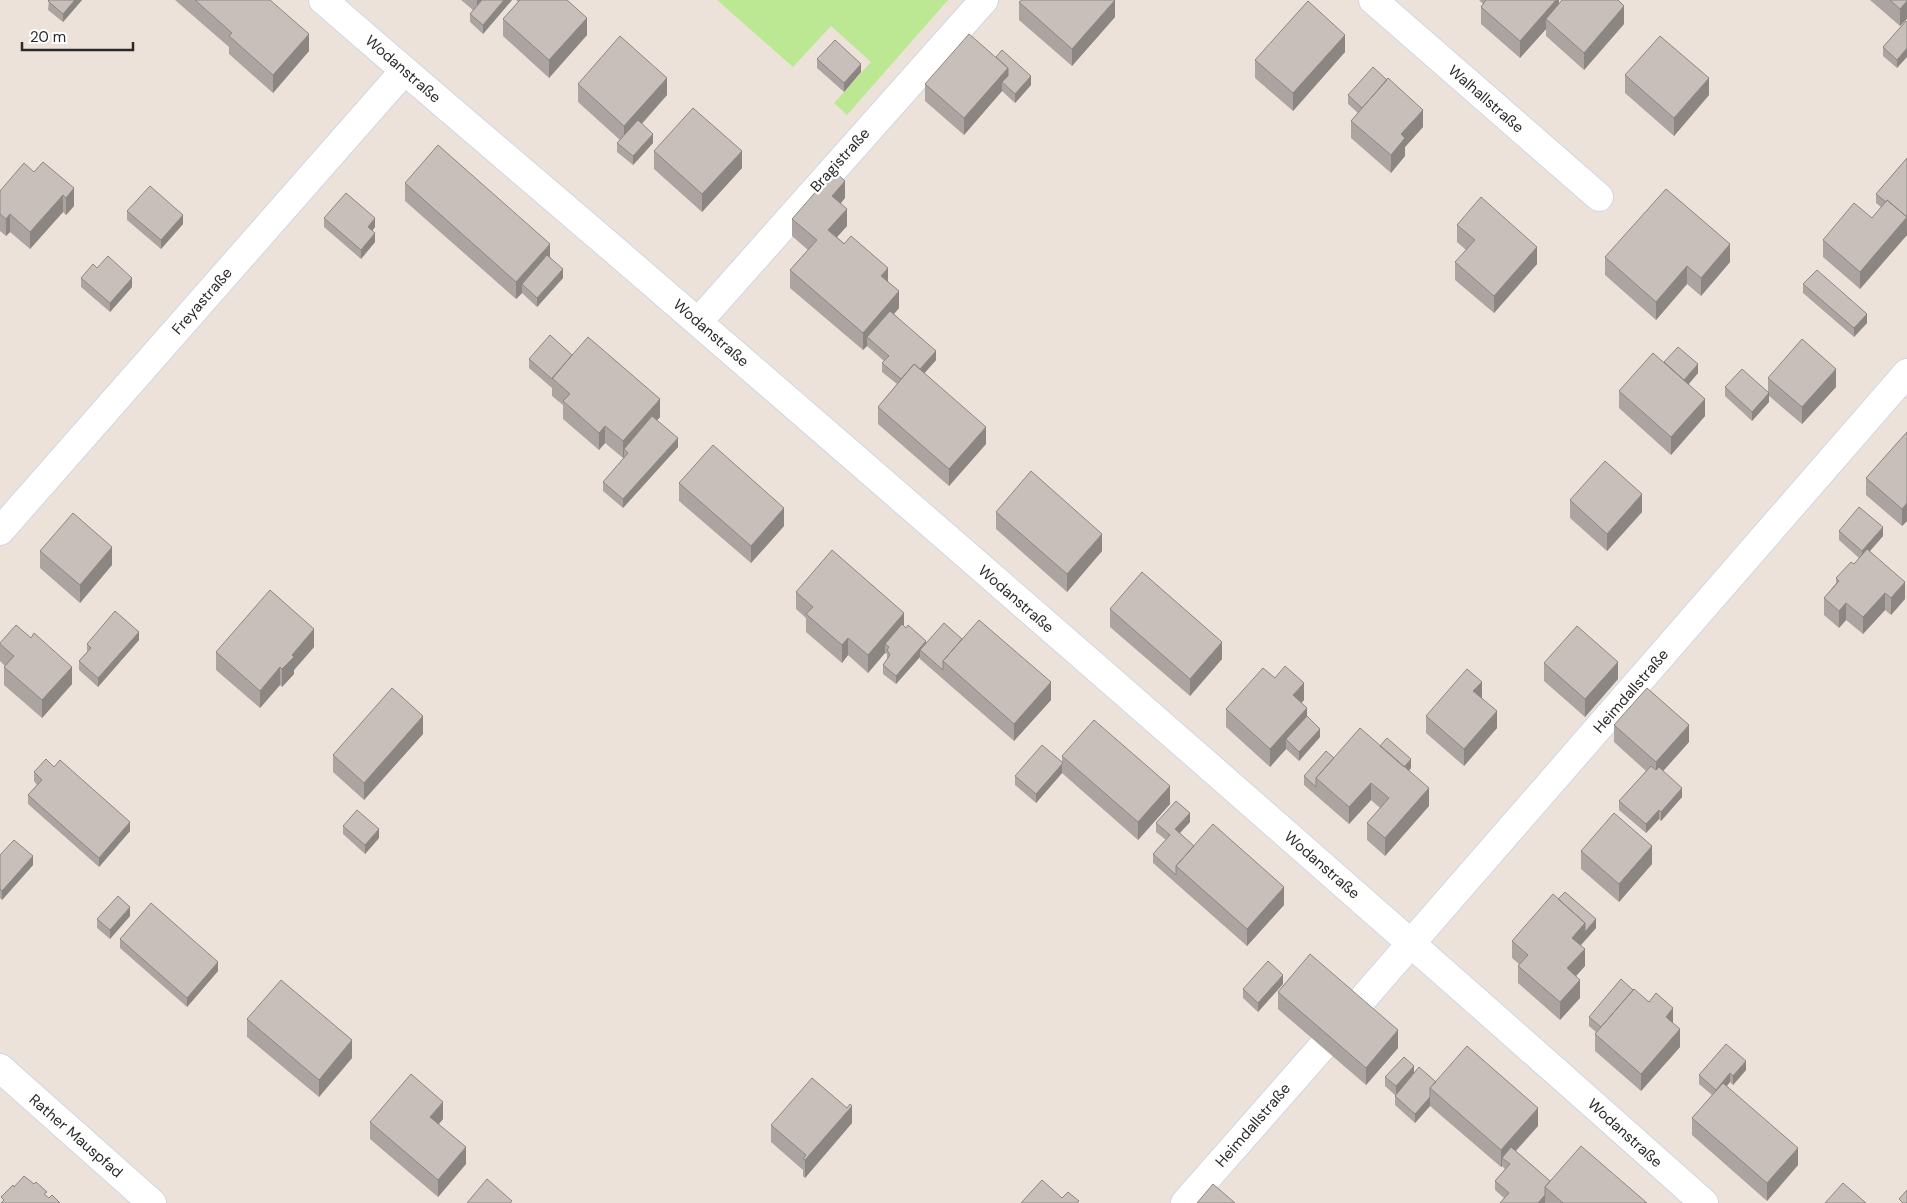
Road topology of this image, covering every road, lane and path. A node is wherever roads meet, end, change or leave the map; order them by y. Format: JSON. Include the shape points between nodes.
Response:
{"nodes":[{"id":1,"x":323,"y":0,"type":"edge"},
{"id":2,"x":984,"y":0,"type":"edge"},
{"id":3,"x":1373,"y":0,"type":"edge"},
{"id":4,"x":404,"y":71,"type":"junction"},
{"id":5,"x":1599,"y":197,"type":"dead end"},
{"id":6,"x":698,"y":322,"type":"junction"},
{"id":7,"x":1907,"y":373,"type":"edge"},
{"id":8,"x":0,"y":532,"type":"edge"},
{"id":9,"x":1412,"y":943,"type":"junction"},
{"id":10,"x":1354,"y":1010,"type":"edge"},
{"id":11,"x":1322,"y":1047,"type":"edge"},
{"id":12,"x":0,"y":1068,"type":"edge"},
{"id":13,"x":152,"y":1203,"type":"edge"},
{"id":14,"x":1185,"y":1203,"type":"edge"},
{"id":15,"x":1704,"y":1203,"type":"edge"}],
"edges":[{"from":1,"to":4,"type":"street","name":"Wodanstraße"},
{"from":2,"to":6,"type":"street","name":"Bragistraße"},
{"from":3,"to":5,"type":"street","name":"Walhallstraße"},
{"from":4,"to":6,"type":"street","name":"Wodanstraße"},
{"from":4,"to":8,"type":"street","name":"Freyastraße"},
{"from":6,"to":9,"type":"street","name":"Wodanstraße"},
{"from":7,"to":9,"type":"street","name":"Heimdallstraße"},
{"from":9,"to":10,"type":"street","name":"Heimdallstraße"},
{"from":9,"to":15,"type":"street","name":"Wodanstraße"},
{"from":11,"to":14,"type":"street","name":"Heimdallstraße"},
{"from":12,"to":13,"type":"street","name":"Rather Mauspfad"}]}
